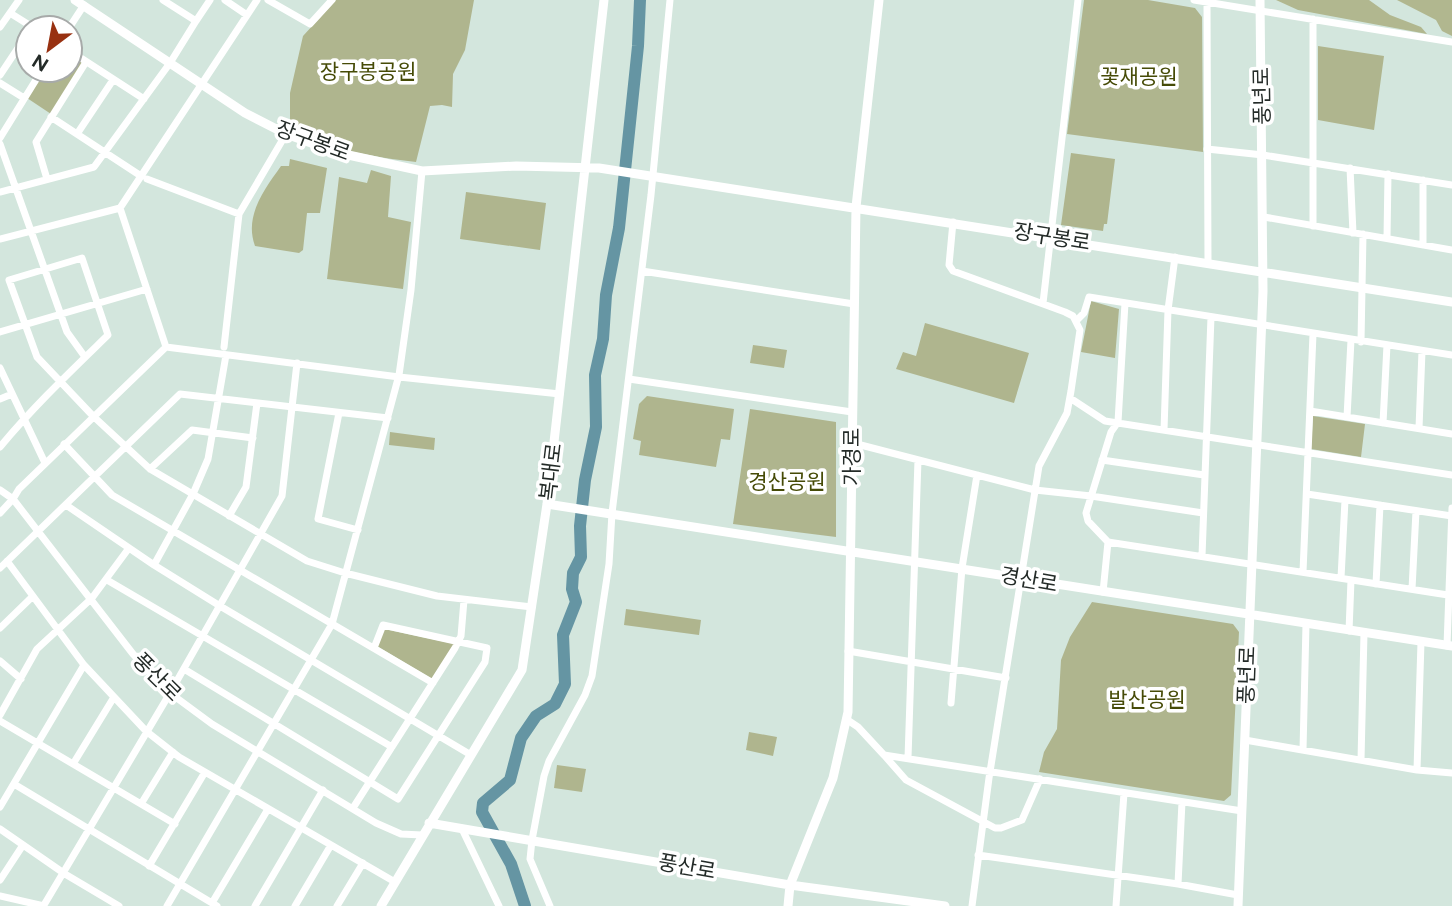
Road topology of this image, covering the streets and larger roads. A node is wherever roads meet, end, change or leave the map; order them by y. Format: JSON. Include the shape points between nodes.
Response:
{"nodes":[{"id":1,"x":19,"y":0,"type":"edge"},
{"id":2,"x":163,"y":0,"type":"edge"},
{"id":3,"x":210,"y":0,"type":"edge"},
{"id":4,"x":225,"y":0,"type":"edge"},
{"id":5,"x":257,"y":0,"type":"edge"},
{"id":6,"x":268,"y":0,"type":"edge"},
{"id":7,"x":286,"y":0,"type":"edge"},
{"id":8,"x":332,"y":0,"type":"edge"},
{"id":9,"x":604,"y":0,"type":"edge"},
{"id":10,"x":670,"y":0,"type":"edge"},
{"id":11,"x":879,"y":0,"type":"edge"},
{"id":12,"x":1079,"y":0,"type":"edge"},
{"id":13,"x":1194,"y":0,"type":"edge"},
{"id":14,"x":1260,"y":0,"type":"edge"},
{"id":15,"x":1207,"y":2,"type":"junction"},
{"id":16,"x":83,"y":3,"type":"edge"},
{"id":17,"x":282,"y":8,"type":"junction"},
{"id":18,"x":1261,"y":11,"type":"junction"},
{"id":19,"x":10,"y":13,"type":"junction"},
{"id":20,"x":247,"y":15,"type":"junction"},
{"id":21,"x":14,"y":16,"type":"edge"},
{"id":22,"x":1312,"y":19,"type":"junction"},
{"id":23,"x":196,"y":21,"type":"junction"},
{"id":24,"x":0,"y":27,"type":"edge"},
{"id":25,"x":1452,"y":42,"type":"edge"},
{"id":26,"x":14,"y":54,"type":"edge"},
{"id":27,"x":86,"y":62,"type":"joint"},
{"id":28,"x":170,"y":63,"type":"junction"},
{"id":29,"x":0,"y":75,"type":"edge"},
{"id":30,"x":113,"y":80,"type":"junction"},
{"id":31,"x":0,"y":83,"type":"edge"},
{"id":32,"x":33,"y":84,"type":"edge"},
{"id":33,"x":201,"y":85,"type":"junction"},
{"id":34,"x":24,"y":98,"type":"junction"},
{"id":35,"x":144,"y":99,"type":"junction"},
{"id":36,"x":51,"y":117,"type":"junction"},
{"id":37,"x":77,"y":134,"type":"junction"},
{"id":38,"x":286,"y":134,"type":"junction"},
{"id":39,"x":0,"y":138,"type":"edge"},
{"id":40,"x":0,"y":144,"type":"edge"},
{"id":41,"x":1208,"y":149,"type":"junction"},
{"id":42,"x":104,"y":152,"type":"junction"},
{"id":43,"x":1263,"y":155,"type":"junction"},
{"id":44,"x":1313,"y":163,"type":"junction"},
{"id":45,"x":587,"y":166,"type":"junction"},
{"id":46,"x":1350,"y":169,"type":"junction"},
{"id":47,"x":422,"y":171,"type":"junction"},
{"id":48,"x":1388,"y":174,"type":"junction"},
{"id":49,"x":652,"y":175,"type":"junction"},
{"id":50,"x":144,"y":178,"type":"junction"},
{"id":51,"x":47,"y":179,"type":"junction"},
{"id":52,"x":1423,"y":180,"type":"junction"},
{"id":53,"x":1452,"y":185,"type":"edge"},
{"id":54,"x":15,"y":188,"type":"junction"},
{"id":55,"x":0,"y":192,"type":"edge"},
{"id":56,"x":856,"y":207,"type":"junction"},
{"id":57,"x":120,"y":208,"type":"junction"},
{"id":58,"x":239,"y":214,"type":"junction"},
{"id":59,"x":1264,"y":217,"type":"junction"},
{"id":60,"x":953,"y":222,"type":"junction"},
{"id":61,"x":1313,"y":226,"type":"junction"},
{"id":62,"x":30,"y":232,"type":"junction"},
{"id":63,"x":1353,"y":233,"type":"junction"},
{"id":64,"x":1363,"y":234,"type":"junction"},
{"id":65,"x":1051,"y":237,"type":"junction"},
{"id":66,"x":1387,"y":239,"type":"junction"},
{"id":67,"x":0,"y":240,"type":"edge"},
{"id":68,"x":1423,"y":245,"type":"junction"},
{"id":69,"x":1452,"y":250,"type":"edge"},
{"id":70,"x":1175,"y":257,"type":"junction"},
{"id":71,"x":1208,"y":263,"type":"junction"},
{"id":72,"x":44,"y":270,"type":"junction"},
{"id":73,"x":642,"y":271,"type":"junction"},
{"id":74,"x":1263,"y":272,"type":"junction"},
{"id":75,"x":1364,"y":288,"type":"junction"},
{"id":76,"x":147,"y":289,"type":"junction"},
{"id":77,"x":1452,"y":302,"type":"edge"},
{"id":78,"x":1043,"y":303,"type":"junction"},
{"id":79,"x":1125,"y":303,"type":"junction"},
{"id":80,"x":97,"y":304,"type":"junction"},
{"id":81,"x":854,"y":304,"type":"junction"},
{"id":82,"x":1168,"y":310,"type":"junction"},
{"id":83,"x":61,"y":314,"type":"junction"},
{"id":84,"x":1211,"y":317,"type":"junction"},
{"id":85,"x":1076,"y":321,"type":"junction"},
{"id":86,"x":25,"y":325,"type":"junction"},
{"id":87,"x":1262,"y":326,"type":"junction"},
{"id":88,"x":0,"y":332,"type":"edge"},
{"id":89,"x":1313,"y":334,"type":"junction"},
{"id":90,"x":1351,"y":340,"type":"junction"},
{"id":91,"x":1361,"y":342,"type":"junction"},
{"id":92,"x":1387,"y":345,"type":"junction"},
{"id":93,"x":166,"y":347,"type":"junction"},
{"id":94,"x":225,"y":351,"type":"junction"},
{"id":95,"x":1422,"y":351,"type":"junction"},
{"id":96,"x":1452,"y":355,"type":"edge"},
{"id":97,"x":85,"y":357,"type":"junction"},
{"id":98,"x":298,"y":363,"type":"junction"},
{"id":99,"x":0,"y":368,"type":"edge"},
{"id":100,"x":399,"y":377,"type":"junction"},
{"id":101,"x":629,"y":379,"type":"junction"},
{"id":102,"x":60,"y":382,"type":"junction"},
{"id":103,"x":12,"y":394,"type":"junction"},
{"id":104,"x":560,"y":394,"type":"junction"},
{"id":105,"x":1070,"y":398,"type":"junction"},
{"id":106,"x":220,"y":399,"type":"junction"},
{"id":107,"x":0,"y":400,"type":"edge"},
{"id":108,"x":257,"y":403,"type":"junction"},
{"id":109,"x":292,"y":407,"type":"junction"},
{"id":110,"x":1310,"y":411,"type":"junction"},
{"id":111,"x":852,"y":412,"type":"junction"},
{"id":112,"x":339,"y":413,"type":"junction"},
{"id":113,"x":93,"y":416,"type":"junction"},
{"id":114,"x":1347,"y":417,"type":"junction"},
{"id":115,"x":388,"y":418,"type":"junction"},
{"id":116,"x":23,"y":419,"type":"junction"},
{"id":117,"x":1118,"y":422,"type":"junction"},
{"id":118,"x":1383,"y":423,"type":"junction"},
{"id":119,"x":1419,"y":428,"type":"junction"},
{"id":120,"x":1164,"y":430,"type":"junction"},
{"id":121,"x":214,"y":433,"type":"junction"},
{"id":122,"x":1452,"y":434,"type":"edge"},
{"id":123,"x":1206,"y":436,"type":"junction"},
{"id":124,"x":253,"y":438,"type":"junction"},
{"id":125,"x":853,"y":443,"type":"junction"},
{"id":126,"x":64,"y":444,"type":"junction"},
{"id":127,"x":1257,"y":444,"type":"junction"},
{"id":128,"x":0,"y":447,"type":"edge"},
{"id":129,"x":126,"y":448,"type":"junction"},
{"id":130,"x":1308,"y":452,"type":"junction"},
{"id":131,"x":918,"y":460,"type":"junction"},
{"id":132,"x":1102,"y":460,"type":"junction"},
{"id":133,"x":45,"y":463,"type":"junction"},
{"id":134,"x":150,"y":469,"type":"junction"},
{"id":135,"x":977,"y":475,"type":"junction"},
{"id":136,"x":1204,"y":475,"type":"junction"},
{"id":137,"x":1452,"y":475,"type":"edge"},
{"id":138,"x":95,"y":477,"type":"junction"},
{"id":139,"x":0,"y":490,"type":"edge"},
{"id":140,"x":1035,"y":490,"type":"junction"},
{"id":141,"x":193,"y":494,"type":"junction"},
{"id":142,"x":1307,"y":494,"type":"junction"},
{"id":143,"x":1091,"y":496,"type":"junction"},
{"id":144,"x":13,"y":499,"type":"junction"},
{"id":145,"x":1345,"y":500,"type":"junction"},
{"id":146,"x":547,"y":504,"type":"junction"},
{"id":147,"x":66,"y":505,"type":"junction"},
{"id":148,"x":1380,"y":505,"type":"junction"},
{"id":149,"x":1452,"y":508,"type":"edge"},
{"id":150,"x":1416,"y":511,"type":"junction"},
{"id":151,"x":0,"y":513,"type":"edge"},
{"id":152,"x":609,"y":513,"type":"junction"},
{"id":153,"x":1203,"y":513,"type":"junction"},
{"id":154,"x":229,"y":516,"type":"junction"},
{"id":155,"x":1452,"y":516,"type":"edge"},
{"id":156,"x":38,"y":530,"type":"junction"},
{"id":157,"x":172,"y":530,"type":"junction"},
{"id":158,"x":358,"y":530,"type":"junction"},
{"id":159,"x":261,"y":534,"type":"junction"},
{"id":160,"x":1108,"y":542,"type":"junction"},
{"id":161,"x":129,"y":548,"type":"junction"},
{"id":162,"x":852,"y":550,"type":"junction"},
{"id":163,"x":1202,"y":556,"type":"junction"},
{"id":164,"x":7,"y":561,"type":"junction"},
{"id":165,"x":916,"y":561,"type":"junction"},
{"id":166,"x":1252,"y":564,"type":"junction"},
{"id":167,"x":154,"y":565,"type":"junction"},
{"id":168,"x":0,"y":568,"type":"edge"},
{"id":169,"x":962,"y":568,"type":"junction"},
{"id":170,"x":240,"y":571,"type":"junction"},
{"id":171,"x":1303,"y":572,"type":"junction"},
{"id":172,"x":345,"y":573,"type":"junction"},
{"id":173,"x":1341,"y":578,"type":"junction"},
{"id":174,"x":1021,"y":579,"type":"junction"},
{"id":175,"x":107,"y":580,"type":"junction"},
{"id":176,"x":1351,"y":580,"type":"junction"},
{"id":177,"x":1376,"y":584,"type":"junction"},
{"id":178,"x":1412,"y":589,"type":"junction"},
{"id":179,"x":1103,"y":592,"type":"junction"},
{"id":180,"x":1448,"y":595,"type":"junction"},
{"id":181,"x":32,"y":597,"type":"junction"},
{"id":182,"x":92,"y":598,"type":"junction"},
{"id":183,"x":464,"y":600,"type":"junction"},
{"id":184,"x":220,"y":606,"type":"junction"},
{"id":185,"x":532,"y":607,"type":"junction"},
{"id":186,"x":1250,"y":615,"type":"junction"},
{"id":187,"x":332,"y":624,"type":"junction"},
{"id":188,"x":1306,"y":624,"type":"junction"},
{"id":189,"x":0,"y":628,"type":"edge"},
{"id":190,"x":1349,"y":631,"type":"junction"},
{"id":191,"x":57,"y":632,"type":"junction"},
{"id":192,"x":1364,"y":633,"type":"junction"},
{"id":193,"x":202,"y":637,"type":"junction"},
{"id":194,"x":459,"y":641,"type":"junction"},
{"id":195,"x":1421,"y":642,"type":"junction"},
{"id":196,"x":1449,"y":646,"type":"edge"},
{"id":197,"x":374,"y":648,"type":"junction"},
{"id":198,"x":848,"y":651,"type":"junction"},
{"id":199,"x":313,"y":660,"type":"junction"},
{"id":200,"x":0,"y":661,"type":"edge"},
{"id":201,"x":912,"y":662,"type":"junction"},
{"id":202,"x":84,"y":665,"type":"junction"},
{"id":203,"x":184,"y":669,"type":"junction"},
{"id":204,"x":954,"y":669,"type":"junction"},
{"id":205,"x":1006,"y":678,"type":"junction"},
{"id":206,"x":20,"y":679,"type":"junction"},
{"id":207,"x":433,"y":683,"type":"junction"},
{"id":208,"x":294,"y":691,"type":"junction"},
{"id":209,"x":170,"y":693,"type":"junction"},
{"id":210,"x":114,"y":697,"type":"junction"},
{"id":211,"x":951,"y":703,"type":"dead end"},
{"id":212,"x":0,"y":715,"type":"edge"},
{"id":213,"x":411,"y":718,"type":"junction"},
{"id":214,"x":846,"y":719,"type":"junction"},
{"id":215,"x":0,"y":722,"type":"edge"},
{"id":216,"x":274,"y":725,"type":"junction"},
{"id":217,"x":146,"y":731,"type":"junction"},
{"id":218,"x":440,"y":736,"type":"junction"},
{"id":219,"x":1245,"y":740,"type":"junction"},
{"id":220,"x":37,"y":743,"type":"junction"},
{"id":221,"x":391,"y":747,"type":"junction"},
{"id":222,"x":1303,"y":750,"type":"junction"},
{"id":223,"x":173,"y":752,"type":"junction"},
{"id":224,"x":257,"y":752,"type":"junction"},
{"id":225,"x":471,"y":755,"type":"junction"},
{"id":226,"x":884,"y":755,"type":"junction"},
{"id":227,"x":908,"y":758,"type":"junction"},
{"id":228,"x":1361,"y":760,"type":"junction"},
{"id":229,"x":74,"y":764,"type":"junction"},
{"id":230,"x":1417,"y":770,"type":"junction"},
{"id":231,"x":205,"y":772,"type":"junction"},
{"id":232,"x":991,"y":772,"type":"junction"},
{"id":233,"x":1452,"y":773,"type":"edge"},
{"id":234,"x":1040,"y":779,"type":"junction"},
{"id":235,"x":370,"y":782,"type":"junction"},
{"id":236,"x":13,"y":784,"type":"junction"},
{"id":237,"x":114,"y":788,"type":"junction"},
{"id":238,"x":323,"y":790,"type":"junction"},
{"id":239,"x":236,"y":791,"type":"junction"},
{"id":240,"x":1124,"y":793,"type":"junction"},
{"id":241,"x":1182,"y":802,"type":"junction"},
{"id":242,"x":141,"y":804,"type":"junction"},
{"id":243,"x":0,"y":807,"type":"edge"},
{"id":244,"x":353,"y":808,"type":"junction"},
{"id":245,"x":268,"y":809,"type":"junction"},
{"id":246,"x":1242,"y":811,"type":"junction"},
{"id":247,"x":983,"y":821,"type":"junction"},
{"id":248,"x":429,"y":823,"type":"junction"},
{"id":249,"x":175,"y":824,"type":"junction"},
{"id":250,"x":301,"y":828,"type":"junction"},
{"id":251,"x":0,"y":829,"type":"edge"},
{"id":252,"x":88,"y":829,"type":"junction"},
{"id":253,"x":466,"y":830,"type":"junction"},
{"id":254,"x":422,"y":835,"type":"junction"},
{"id":255,"x":532,"y":841,"type":"junction"},
{"id":256,"x":23,"y":845,"type":"junction"},
{"id":257,"x":331,"y":845,"type":"junction"},
{"id":258,"x":978,"y":855,"type":"junction"},
{"id":259,"x":363,"y":863,"type":"junction"},
{"id":260,"x":149,"y":866,"type":"junction"},
{"id":261,"x":63,"y":872,"type":"junction"},
{"id":262,"x":1118,"y":876,"type":"junction"},
{"id":263,"x":0,"y":880,"type":"edge"},
{"id":264,"x":395,"y":882,"type":"junction"},
{"id":265,"x":1178,"y":884,"type":"junction"},
{"id":266,"x":180,"y":885,"type":"junction"},
{"id":267,"x":790,"y":885,"type":"junction"},
{"id":268,"x":1238,"y":895,"type":"junction"},
{"id":269,"x":0,"y":896,"type":"edge"},
{"id":270,"x":214,"y":905,"type":"edge"},
{"id":271,"x":44,"y":906,"type":"edge"},
{"id":272,"x":119,"y":906,"type":"edge"},
{"id":273,"x":167,"y":906,"type":"edge"},
{"id":274,"x":254,"y":906,"type":"edge"},
{"id":275,"x":295,"y":906,"type":"edge"},
{"id":276,"x":337,"y":906,"type":"edge"},
{"id":277,"x":381,"y":906,"type":"edge"},
{"id":278,"x":499,"y":906,"type":"edge"},
{"id":279,"x":550,"y":906,"type":"edge"},
{"id":280,"x":788,"y":906,"type":"edge"},
{"id":281,"x":945,"y":906,"type":"edge"},
{"id":282,"x":972,"y":906,"type":"edge"},
{"id":283,"x":1116,"y":906,"type":"edge"},
{"id":284,"x":1238,"y":906,"type":"edge"}],
"edges":[{"from":1,"to":19,"type":"street"},
{"from":2,"to":23,"type":"street"},
{"from":3,"to":23,"type":"street"},
{"from":4,"to":20,"type":"street"},
{"from":5,"to":20,"type":"street"},
{"from":6,"to":17,"type":"street"},
{"from":7,"to":17,"type":"street"},
{"from":8,"to":17,"type":"street","via":[[310,24]]},
{"from":9,"to":45,"type":"street","name":"복대로"},
{"from":10,"to":49,"type":"street"},
{"from":11,"to":56,"type":"street","name":"가경로"},
{"from":12,"to":65,"type":"street"},
{"from":13,"to":15,"type":"street"},
{"from":14,"to":18,"type":"street","name":"풍년로"},
{"from":15,"to":18,"type":"street"},
{"from":15,"to":41,"type":"street"},
{"from":16,"to":28,"type":"street","name":"장구봉로"},
{"from":18,"to":22,"type":"street"},
{"from":18,"to":43,"type":"street","name":"풍년로"},
{"from":19,"to":21,"type":"street"},
{"from":19,"to":24,"type":"street"},
{"from":20,"to":33,"type":"street"},
{"from":22,"to":25,"type":"street"},
{"from":22,"to":44,"type":"street"},
{"from":23,"to":28,"type":"street"},
{"from":26,"to":29,"type":"street"},
{"from":27,"to":30,"type":"street"},
{"from":27,"to":36,"type":"street"},
{"from":28,"to":33,"type":"street","name":"장구봉로"},
{"from":28,"to":35,"type":"street"},
{"from":30,"to":35,"type":"street"},
{"from":30,"to":37,"type":"street"},
{"from":31,"to":34,"type":"street"},
{"from":32,"to":34,"type":"street"},
{"from":33,"to":38,"type":"street","name":"장구봉로"},
{"from":33,"to":50,"type":"street"},
{"from":34,"to":39,"type":"street"},
{"from":35,"to":42,"type":"street"},
{"from":36,"to":37,"type":"street"},
{"from":36,"to":51,"type":"street","via":[[36,142]]},
{"from":37,"to":42,"type":"street"},
{"from":38,"to":47,"type":"street","name":"장구봉로","via":[[339,153]]},
{"from":38,"to":58,"type":"street"},
{"from":40,"to":54,"type":"street"},
{"from":41,"to":43,"type":"street"},
{"from":41,"to":71,"type":"street"},
{"from":42,"to":50,"type":"street"},
{"from":42,"to":51,"type":"street","via":[[94,167]]},
{"from":43,"to":44,"type":"street"},
{"from":43,"to":59,"type":"street","name":"풍년로"},
{"from":44,"to":46,"type":"street"},
{"from":44,"to":61,"type":"street"},
{"from":45,"to":47,"type":"street","name":"장구봉로"},
{"from":45,"to":49,"type":"street","name":"장구봉로"},
{"from":45,"to":104,"type":"street","name":"복대로"},
{"from":46,"to":48,"type":"street"},
{"from":46,"to":63,"type":"street"},
{"from":47,"to":100,"type":"street"},
{"from":48,"to":52,"type":"street"},
{"from":48,"to":66,"type":"street"},
{"from":49,"to":56,"type":"street","name":"장구봉로"},
{"from":49,"to":73,"type":"street"},
{"from":50,"to":57,"type":"street"},
{"from":50,"to":58,"type":"street"},
{"from":51,"to":54,"type":"street"},
{"from":52,"to":53,"type":"street"},
{"from":52,"to":68,"type":"street"},
{"from":54,"to":55,"type":"street"},
{"from":54,"to":62,"type":"street"},
{"from":56,"to":60,"type":"street","name":"장구봉로"},
{"from":56,"to":81,"type":"street","name":"가경로"},
{"from":57,"to":62,"type":"street"},
{"from":57,"to":76,"type":"street"},
{"from":58,"to":94,"type":"street"},
{"from":59,"to":61,"type":"street"},
{"from":59,"to":74,"type":"street","name":"풍년로"},
{"from":60,"to":65,"type":"street","name":"장구봉로"},
{"from":60,"to":78,"type":"street","via":[[949,265],[953,271]]},
{"from":61,"to":63,"type":"street"},
{"from":62,"to":67,"type":"street"},
{"from":62,"to":72,"type":"street"},
{"from":63,"to":64,"type":"street"},
{"from":64,"to":66,"type":"street"},
{"from":64,"to":75,"type":"street"},
{"from":65,"to":70,"type":"street","name":"장구봉로"},
{"from":65,"to":78,"type":"street"},
{"from":66,"to":68,"type":"street"},
{"from":68,"to":69,"type":"street"},
{"from":70,"to":71,"type":"street","name":"장구봉로"},
{"from":70,"to":82,"type":"street"},
{"from":71,"to":74,"type":"street","name":"장구봉로"},
{"from":72,"to":80,"type":"street","via":[[82,258]]},
{"from":72,"to":83,"type":"street"},
{"from":72,"to":86,"type":"street","via":[[9,280]]},
{"from":73,"to":81,"type":"street"},
{"from":73,"to":101,"type":"street"},
{"from":74,"to":75,"type":"street","name":"장구봉로"},
{"from":74,"to":87,"type":"street","name":"풍년로"},
{"from":75,"to":77,"type":"street","name":"장구봉로"},
{"from":75,"to":91,"type":"street"},
{"from":76,"to":80,"type":"street"},
{"from":76,"to":93,"type":"street"},
{"from":78,"to":85,"type":"street"},
{"from":79,"to":82,"type":"street"},
{"from":79,"to":85,"type":"street","via":[[1090,297]]},
{"from":79,"to":117,"type":"street"},
{"from":80,"to":83,"type":"street"},
{"from":80,"to":97,"type":"street","via":[[108,335]]},
{"from":81,"to":111,"type":"street","name":"가경로"},
{"from":82,"to":84,"type":"street"},
{"from":82,"to":120,"type":"street"},
{"from":83,"to":86,"type":"street"},
{"from":83,"to":97,"type":"street","via":[[67,332]]},
{"from":84,"to":87,"type":"street"},
{"from":84,"to":123,"type":"street"},
{"from":85,"to":105,"type":"street","via":[[1080,330]]},
{"from":86,"to":88,"type":"street"},
{"from":86,"to":102,"type":"street","via":[[37,357]]},
{"from":87,"to":89,"type":"street"},
{"from":87,"to":127,"type":"street","name":"풍년로"},
{"from":89,"to":90,"type":"street"},
{"from":89,"to":110,"type":"street"},
{"from":90,"to":91,"type":"street"},
{"from":90,"to":114,"type":"street"},
{"from":91,"to":92,"type":"street"},
{"from":92,"to":95,"type":"street"},
{"from":92,"to":118,"type":"street"},
{"from":93,"to":94,"type":"street"},
{"from":93,"to":113,"type":"street"},
{"from":94,"to":98,"type":"street"},
{"from":94,"to":106,"type":"street"},
{"from":95,"to":96,"type":"street"},
{"from":95,"to":119,"type":"street"},
{"from":97,"to":102,"type":"street"},
{"from":98,"to":100,"type":"street"},
{"from":98,"to":109,"type":"street"},
{"from":99,"to":103,"type":"street"},
{"from":100,"to":104,"type":"street"},
{"from":100,"to":115,"type":"street"},
{"from":101,"to":111,"type":"street"},
{"from":101,"to":152,"type":"street"},
{"from":102,"to":113,"type":"street"},
{"from":102,"to":116,"type":"street"},
{"from":103,"to":107,"type":"street"},
{"from":103,"to":116,"type":"street"},
{"from":104,"to":146,"type":"street","name":"복대로"},
{"from":105,"to":117,"type":"street","via":[[1105,421]]},
{"from":105,"to":140,"type":"street","via":[[1068,413],[1039,466]]},
{"from":106,"to":108,"type":"street"},
{"from":106,"to":121,"type":"street"},
{"from":106,"to":129,"type":"street","via":[[180,394]]},
{"from":108,"to":109,"type":"street"},
{"from":108,"to":124,"type":"street"},
{"from":109,"to":112,"type":"street"},
{"from":109,"to":159,"type":"street","via":[[282,496]]},
{"from":110,"to":114,"type":"street"},
{"from":110,"to":130,"type":"street"},
{"from":111,"to":125,"type":"street","name":"가경로"},
{"from":112,"to":115,"type":"street"},
{"from":112,"to":158,"type":"street","via":[[318,519]]},
{"from":113,"to":126,"type":"street"},
{"from":113,"to":129,"type":"street"},
{"from":114,"to":118,"type":"street"},
{"from":115,"to":158,"type":"street"},
{"from":116,"to":128,"type":"street"},
{"from":116,"to":133,"type":"street"},
{"from":117,"to":120,"type":"street"},
{"from":117,"to":132,"type":"street"},
{"from":118,"to":119,"type":"street"},
{"from":119,"to":122,"type":"street"},
{"from":120,"to":123,"type":"street"},
{"from":121,"to":124,"type":"street"},
{"from":121,"to":134,"type":"street","via":[[192,430]]},
{"from":121,"to":141,"type":"street"},
{"from":123,"to":127,"type":"street"},
{"from":123,"to":136,"type":"street"},
{"from":124,"to":154,"type":"street","via":[[246,487]]},
{"from":125,"to":131,"type":"street"},
{"from":125,"to":162,"type":"street","name":"가경로"},
{"from":126,"to":133,"type":"street"},
{"from":126,"to":138,"type":"street"},
{"from":127,"to":130,"type":"street"},
{"from":127,"to":166,"type":"street","name":"풍년로"},
{"from":129,"to":134,"type":"street"},
{"from":129,"to":138,"type":"street"},
{"from":130,"to":137,"type":"street"},
{"from":130,"to":142,"type":"street"},
{"from":131,"to":135,"type":"street"},
{"from":131,"to":165,"type":"street"},
{"from":132,"to":136,"type":"street"},
{"from":132,"to":143,"type":"street"},
{"from":133,"to":144,"type":"street"},
{"from":134,"to":141,"type":"street"},
{"from":135,"to":140,"type":"street"},
{"from":135,"to":169,"type":"street"},
{"from":136,"to":153,"type":"street"},
{"from":138,"to":147,"type":"street"},
{"from":138,"to":157,"type":"street","via":[[113,495]]},
{"from":139,"to":144,"type":"street","name":"풍산로"},
{"from":140,"to":143,"type":"street"},
{"from":140,"to":174,"type":"street"},
{"from":141,"to":154,"type":"street"},
{"from":141,"to":157,"type":"street"},
{"from":142,"to":145,"type":"street"},
{"from":142,"to":171,"type":"street"},
{"from":143,"to":153,"type":"street"},
{"from":143,"to":160,"type":"street","via":[[1086,518]]},
{"from":144,"to":151,"type":"street"},
{"from":144,"to":156,"type":"street","name":"풍산로"},
{"from":145,"to":148,"type":"street"},
{"from":145,"to":173,"type":"street"},
{"from":146,"to":152,"type":"street","name":"경산로"},
{"from":146,"to":185,"type":"street","name":"복대로"},
{"from":147,"to":156,"type":"street"},
{"from":147,"to":161,"type":"street"},
{"from":148,"to":150,"type":"street"},
{"from":148,"to":177,"type":"street"},
{"from":149,"to":155,"type":"street"},
{"from":150,"to":155,"type":"street"},
{"from":150,"to":178,"type":"street"},
{"from":152,"to":162,"type":"street","name":"경산로"},
{"from":152,"to":255,"type":"street","via":[[609,564],[592,676],[549,761]]},
{"from":153,"to":163,"type":"street"},
{"from":154,"to":159,"type":"street"},
{"from":155,"to":180,"type":"street"},
{"from":156,"to":164,"type":"street"},
{"from":156,"to":182,"type":"street","name":"풍산로"},
{"from":157,"to":167,"type":"street"},
{"from":157,"to":170,"type":"street"},
{"from":158,"to":172,"type":"street"},
{"from":159,"to":170,"type":"street"},
{"from":159,"to":172,"type":"street","via":[[307,561]]},
{"from":160,"to":163,"type":"street"},
{"from":160,"to":179,"type":"street"},
{"from":161,"to":167,"type":"street"},
{"from":161,"to":175,"type":"street"},
{"from":162,"to":165,"type":"street","name":"경산로"},
{"from":162,"to":198,"type":"street","name":"가경로"},
{"from":163,"to":166,"type":"street"},
{"from":164,"to":168,"type":"street"},
{"from":164,"to":181,"type":"street"},
{"from":165,"to":169,"type":"street","name":"경산로"},
{"from":165,"to":201,"type":"street"},
{"from":166,"to":171,"type":"street"},
{"from":166,"to":186,"type":"street","name":"풍년로"},
{"from":167,"to":184,"type":"street"},
{"from":169,"to":174,"type":"street","name":"경산로"},
{"from":169,"to":204,"type":"street"},
{"from":170,"to":184,"type":"street"},
{"from":170,"to":187,"type":"street"},
{"from":171,"to":173,"type":"street"},
{"from":172,"to":183,"type":"street"},
{"from":172,"to":187,"type":"street"},
{"from":173,"to":176,"type":"street"},
{"from":174,"to":179,"type":"street","name":"경산로"},
{"from":174,"to":205,"type":"street"},
{"from":175,"to":182,"type":"street"},
{"from":175,"to":193,"type":"street"},
{"from":176,"to":177,"type":"street"},
{"from":176,"to":190,"type":"street"},
{"from":177,"to":178,"type":"street"},
{"from":178,"to":180,"type":"street"},
{"from":179,"to":186,"type":"street","name":"경산로"},
{"from":180,"to":196,"type":"street"},
{"from":181,"to":189,"type":"street"},
{"from":181,"to":191,"type":"street"},
{"from":182,"to":191,"type":"street"},
{"from":182,"to":209,"type":"street","name":"풍산로"},
{"from":183,"to":185,"type":"street"},
{"from":183,"to":194,"type":"street"},
{"from":184,"to":193,"type":"street"},
{"from":184,"to":199,"type":"street"},
{"from":185,"to":225,"type":"street","name":"복대로","via":[[522,670]]},
{"from":186,"to":188,"type":"street","name":"경산로"},
{"from":186,"to":219,"type":"street","name":"풍년로"},
{"from":187,"to":197,"type":"street"},
{"from":187,"to":199,"type":"street"},
{"from":188,"to":190,"type":"street","name":"경산로"},
{"from":188,"to":222,"type":"street"},
{"from":190,"to":192,"type":"street","name":"경산로"},
{"from":191,"to":202,"type":"street"},
{"from":191,"to":206,"type":"street","via":[[37,649]]},
{"from":192,"to":195,"type":"street","name":"경산로"},
{"from":192,"to":228,"type":"street"},
{"from":193,"to":203,"type":"street"},
{"from":193,"to":208,"type":"street"},
{"from":194,"to":197,"type":"street","via":[[383,625]]},
{"from":194,"to":207,"type":"street"},
{"from":194,"to":218,"type":"street","via":[[486,648],[485,662]]},
{"from":195,"to":196,"type":"street","name":"경산로"},
{"from":195,"to":230,"type":"street"},
{"from":197,"to":207,"type":"street"},
{"from":198,"to":201,"type":"street"},
{"from":198,"to":214,"type":"street","name":"가경로"},
{"from":199,"to":208,"type":"street"},
{"from":199,"to":213,"type":"street"},
{"from":200,"to":206,"type":"street"},
{"from":201,"to":204,"type":"street"},
{"from":201,"to":227,"type":"street"},
{"from":202,"to":210,"type":"street"},
{"from":202,"to":220,"type":"street"},
{"from":203,"to":209,"type":"street"},
{"from":203,"to":216,"type":"street"},
{"from":204,"to":205,"type":"street"},
{"from":204,"to":211,"type":"street"},
{"from":205,"to":232,"type":"street"},
{"from":206,"to":212,"type":"street"},
{"from":207,"to":213,"type":"street"},
{"from":208,"to":216,"type":"street"},
{"from":208,"to":221,"type":"street"},
{"from":209,"to":217,"type":"street"},
{"from":209,"to":224,"type":"street","name":"풍산로"},
{"from":210,"to":217,"type":"street"},
{"from":210,"to":229,"type":"street"},
{"from":213,"to":218,"type":"street"},
{"from":213,"to":221,"type":"street"},
{"from":214,"to":226,"type":"street"},
{"from":214,"to":267,"type":"street","name":"가경로","via":[[833,778]]},
{"from":215,"to":220,"type":"street"},
{"from":216,"to":224,"type":"street"},
{"from":216,"to":235,"type":"street"},
{"from":217,"to":223,"type":"street"},
{"from":217,"to":237,"type":"street"},
{"from":218,"to":225,"type":"street"},
{"from":218,"to":235,"type":"street","via":[[398,799]]},
{"from":219,"to":222,"type":"street"},
{"from":219,"to":246,"type":"street","name":"풍년로"},
{"from":220,"to":229,"type":"street"},
{"from":220,"to":236,"type":"street"},
{"from":221,"to":235,"type":"street"},
{"from":222,"to":228,"type":"street"},
{"from":223,"to":231,"type":"street"},
{"from":223,"to":242,"type":"street"},
{"from":224,"to":238,"type":"street","name":"풍산로"},
{"from":224,"to":239,"type":"street"},
{"from":225,"to":248,"type":"street","name":"복대로"},
{"from":226,"to":227,"type":"street"},
{"from":226,"to":247,"type":"street","via":[[906,780]]},
{"from":227,"to":232,"type":"street"},
{"from":228,"to":230,"type":"street"},
{"from":229,"to":237,"type":"street"},
{"from":230,"to":233,"type":"street"},
{"from":231,"to":239,"type":"street"},
{"from":231,"to":249,"type":"street"},
{"from":232,"to":234,"type":"street"},
{"from":232,"to":247,"type":"street"},
{"from":234,"to":240,"type":"street"},
{"from":234,"to":247,"type":"street","via":[[1022,820],[1001,828]]},
{"from":235,"to":244,"type":"street"},
{"from":236,"to":243,"type":"street"},
{"from":236,"to":252,"type":"street"},
{"from":237,"to":242,"type":"street"},
{"from":237,"to":252,"type":"street"},
{"from":238,"to":244,"type":"street","name":"풍산로"},
{"from":238,"to":250,"type":"street"},
{"from":239,"to":245,"type":"street"},
{"from":239,"to":266,"type":"street"},
{"from":240,"to":241,"type":"street"},
{"from":240,"to":262,"type":"street"},
{"from":241,"to":246,"type":"street"},
{"from":241,"to":265,"type":"street"},
{"from":242,"to":249,"type":"street"},
{"from":244,"to":254,"type":"street","name":"풍산로","via":[[401,834]]},
{"from":245,"to":250,"type":"street"},
{"from":245,"to":270,"type":"street"},
{"from":246,"to":268,"type":"street","name":"풍년로"},
{"from":247,"to":258,"type":"street"},
{"from":248,"to":253,"type":"street","name":"풍산로"},
{"from":248,"to":254,"type":"street","name":"복대로"},
{"from":249,"to":260,"type":"street"},
{"from":250,"to":257,"type":"street"},
{"from":250,"to":274,"type":"street"},
{"from":251,"to":256,"type":"street"},
{"from":252,"to":260,"type":"street"},
{"from":252,"to":261,"type":"street"},
{"from":253,"to":255,"type":"street","name":"풍산로"},
{"from":253,"to":278,"type":"street"},
{"from":254,"to":264,"type":"street","name":"복대로"},
{"from":255,"to":267,"type":"street","name":"풍산로"},
{"from":255,"to":279,"type":"street","via":[[530,859]]},
{"from":256,"to":261,"type":"street"},
{"from":256,"to":263,"type":"street"},
{"from":257,"to":259,"type":"street"},
{"from":257,"to":275,"type":"street"},
{"from":258,"to":262,"type":"street"},
{"from":258,"to":282,"type":"street"},
{"from":259,"to":264,"type":"street"},
{"from":259,"to":276,"type":"street"},
{"from":260,"to":266,"type":"street"},
{"from":261,"to":271,"type":"street"},
{"from":261,"to":272,"type":"street"},
{"from":262,"to":265,"type":"street"},
{"from":262,"to":283,"type":"street"},
{"from":264,"to":277,"type":"street","name":"복대로"},
{"from":265,"to":268,"type":"street"},
{"from":266,"to":270,"type":"street"},
{"from":266,"to":273,"type":"street"},
{"from":267,"to":280,"type":"street","name":"가경로"},
{"from":267,"to":281,"type":"street","name":"풍산로"},
{"from":268,"to":284,"type":"street","name":"풍년로"},
{"from":269,"to":271,"type":"street"}]}
